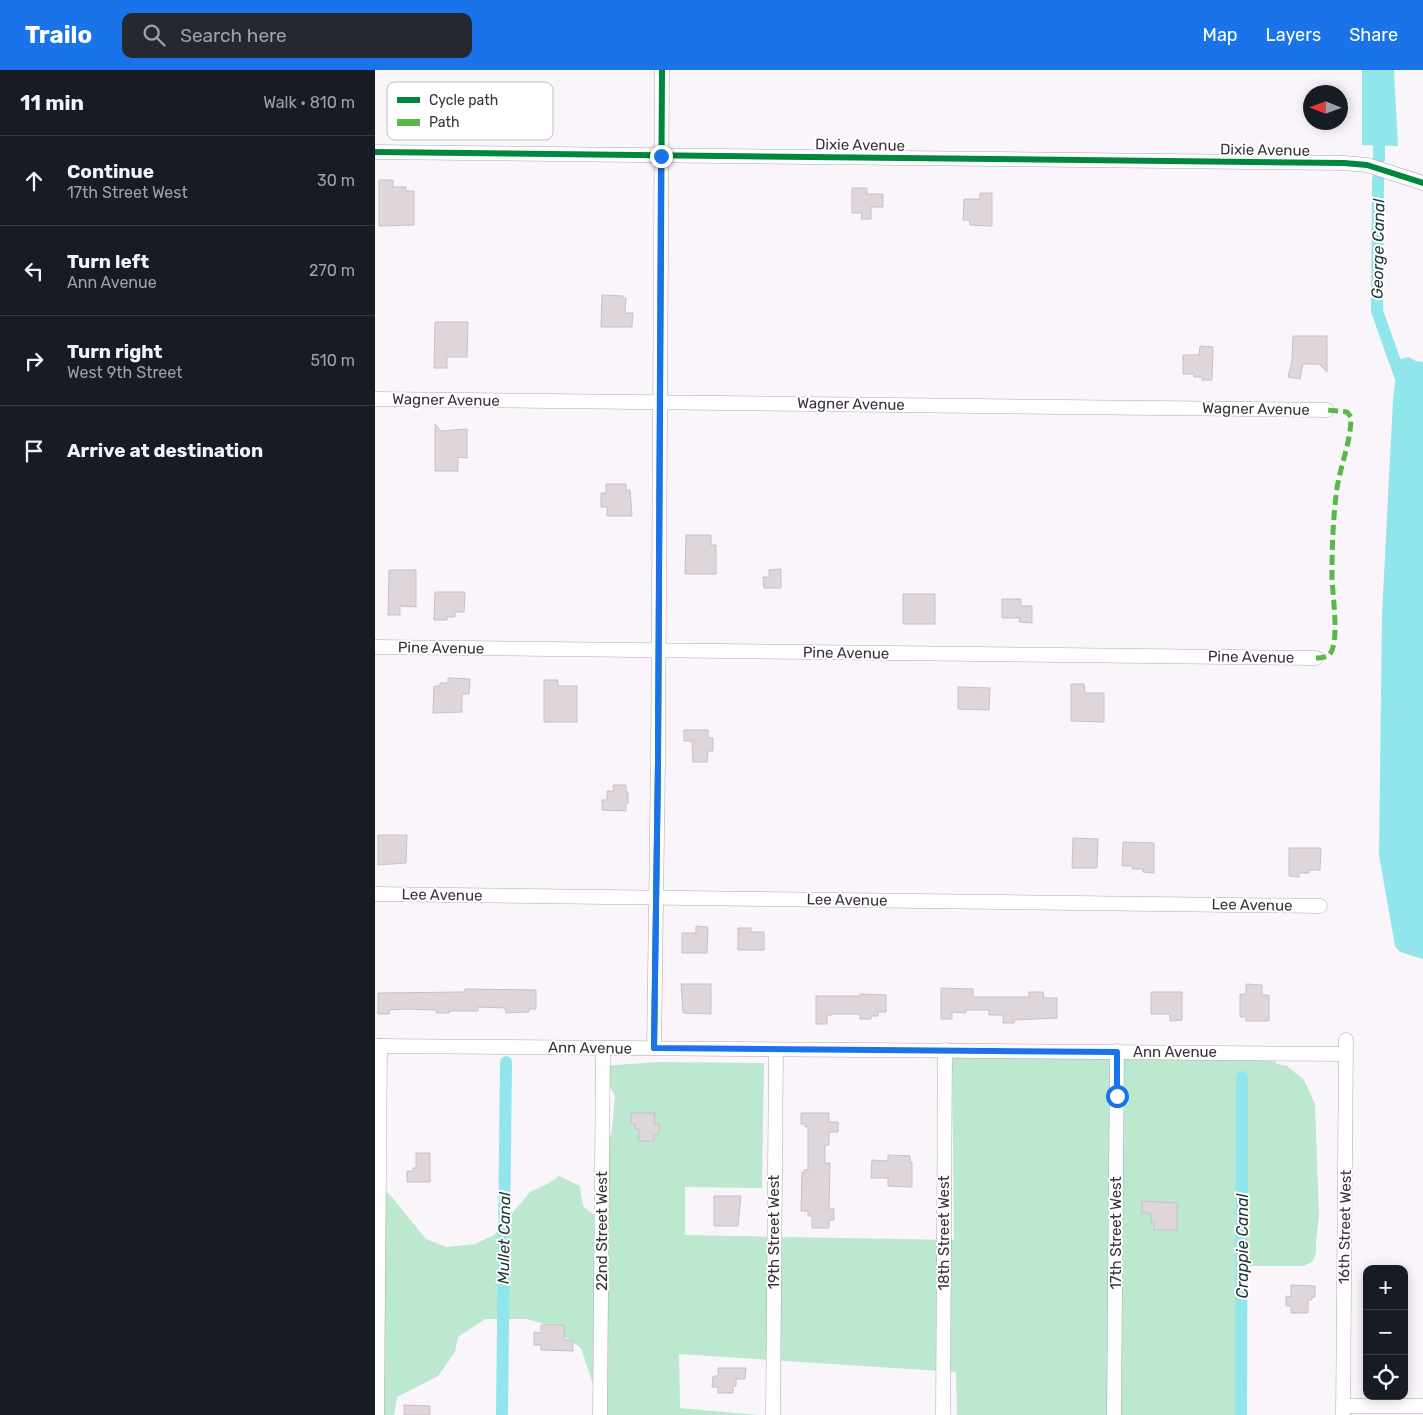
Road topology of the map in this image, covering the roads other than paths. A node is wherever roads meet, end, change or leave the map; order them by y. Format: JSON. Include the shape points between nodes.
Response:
{"nodes":[{"id":1,"x":662,"y":70,"type":"edge"},
{"id":2,"x":375,"y":152,"type":"edge"},
{"id":3,"x":661,"y":156,"type":"junction"},
{"id":4,"x":1423,"y":183,"type":"edge"},
{"id":5,"x":375,"y":399,"type":"edge"},
{"id":6,"x":660,"y":402,"type":"junction"},
{"id":7,"x":1327,"y":410,"type":"dead end"},
{"id":8,"x":375,"y":647,"type":"edge"},
{"id":9,"x":658,"y":651,"type":"junction"},
{"id":10,"x":1317,"y":658,"type":"dead end"},
{"id":11,"x":375,"y":894,"type":"edge"},
{"id":12,"x":656,"y":898,"type":"junction"},
{"id":13,"x":1319,"y":906,"type":"dead end"},
{"id":14,"x":1346,"y":1040,"type":"dead end"},
{"id":15,"x":377,"y":1046,"type":"edge"},
{"id":16,"x":603,"y":1048,"type":"junction"},
{"id":17,"x":654,"y":1048,"type":"junction"},
{"id":18,"x":776,"y":1050,"type":"junction"},
{"id":19,"x":945,"y":1050,"type":"junction"},
{"id":20,"x":1117,"y":1052,"type":"junction"},
{"id":21,"x":1345,"y":1054,"type":"junction"},
{"id":22,"x":1423,"y":1406,"type":"edge"},
{"id":23,"x":1343,"y":1410,"type":"edge"},
{"id":24,"x":377,"y":1415,"type":"edge"},
{"id":25,"x":601,"y":1415,"type":"edge"},
{"id":26,"x":773,"y":1415,"type":"edge"},
{"id":27,"x":943,"y":1415,"type":"edge"},
{"id":28,"x":1114,"y":1415,"type":"edge"}],
"edges":[{"from":1,"to":3,"type":"street"},
{"from":2,"to":3,"type":"street","name":"Dixie Avenue"},
{"from":3,"to":4,"type":"street","name":"Dixie Avenue","via":[[1344,163],[1367,165]]},
{"from":3,"to":6,"type":"street"},
{"from":5,"to":6,"type":"street","name":"Wagner Avenue"},
{"from":6,"to":7,"type":"street","name":"Wagner Avenue"},
{"from":6,"to":9,"type":"street"},
{"from":8,"to":9,"type":"street","name":"Pine Avenue"},
{"from":9,"to":10,"type":"street","name":"Pine Avenue"},
{"from":9,"to":12,"type":"street"},
{"from":11,"to":12,"type":"street","name":"Lee Avenue"},
{"from":12,"to":13,"type":"street","name":"Lee Avenue"},
{"from":12,"to":17,"type":"street"},
{"from":14,"to":21,"type":"street","name":"16th Street West"},
{"from":15,"to":16,"type":"street","name":"Ann Avenue"},
{"from":15,"to":24,"type":"street"},
{"from":16,"to":17,"type":"street","name":"Ann Avenue"},
{"from":16,"to":25,"type":"street","name":"22nd Street West"},
{"from":17,"to":18,"type":"street","name":"Ann Avenue"},
{"from":18,"to":19,"type":"street","name":"Ann Avenue"},
{"from":18,"to":26,"type":"street","name":"19th Street West"},
{"from":19,"to":20,"type":"street","name":"Ann Avenue"},
{"from":19,"to":27,"type":"street","name":"18th Street West"},
{"from":20,"to":21,"type":"street","name":"Ann Avenue"},
{"from":20,"to":28,"type":"street","name":"17th Street West"},
{"from":21,"to":23,"type":"street","name":"16th Street West"},
{"from":22,"to":23,"type":"street"}]}
